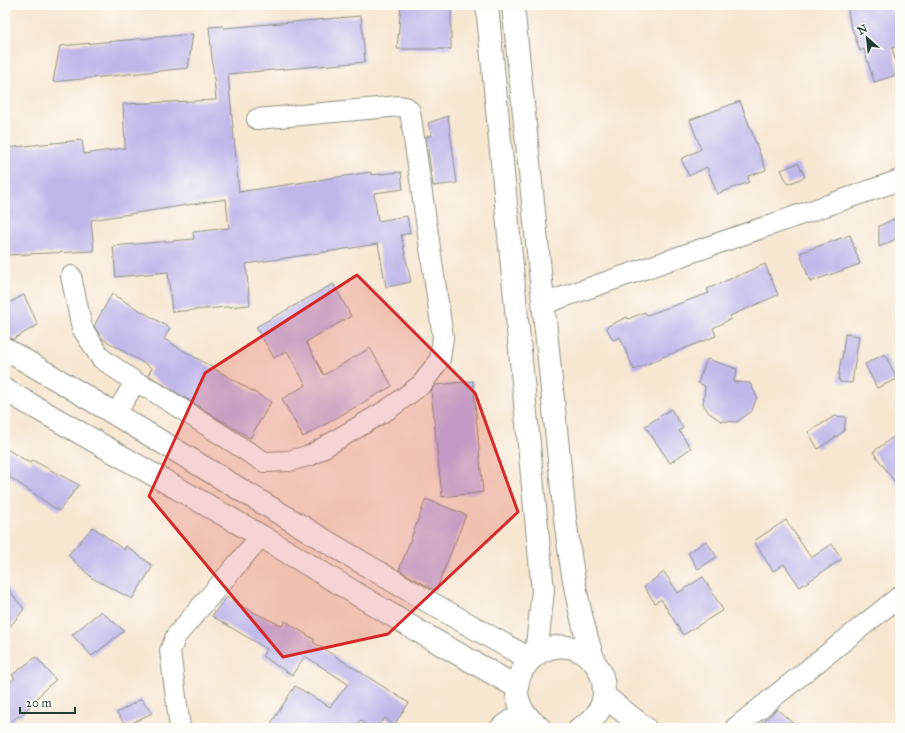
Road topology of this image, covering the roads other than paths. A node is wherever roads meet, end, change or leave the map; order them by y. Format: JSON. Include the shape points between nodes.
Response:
{"nodes":[{"id":1,"x":487,"y":5,"type":"edge"},
{"id":2,"x":513,"y":5,"type":"edge"},
{"id":3,"x":257,"y":119,"type":"dead end"},
{"id":4,"x":900,"y":180,"type":"edge"},
{"id":5,"x":71,"y":276,"type":"dead end"},
{"id":6,"x":543,"y":304,"type":"junction"},
{"id":7,"x":5,"y":349,"type":"edge"},
{"id":8,"x":135,"y":382,"type":"junction"},
{"id":9,"x":5,"y":390,"type":"edge"},
{"id":10,"x":116,"y":414,"type":"junction"},
{"id":11,"x":97,"y":442,"type":"junction"},
{"id":12,"x":261,"y":536,"type":"junction"},
{"id":13,"x":900,"y":596,"type":"edge"},
{"id":14,"x":533,"y":656,"type":"junction"},
{"id":15,"x":594,"y":661,"type":"junction"},
{"id":16,"x":517,"y":687,"type":"junction"},
{"id":17,"x":604,"y":696,"type":"junction"},
{"id":18,"x":523,"y":712,"type":"junction"},
{"id":19,"x":180,"y":728,"type":"edge"},
{"id":20,"x":500,"y":728,"type":"edge"},
{"id":21,"x":540,"y":728,"type":"edge"},
{"id":22,"x":582,"y":728,"type":"edge"},
{"id":23,"x":645,"y":728,"type":"edge"},
{"id":24,"x":735,"y":728,"type":"edge"}],
"edges":[{"from":1,"to":14,"type":"main road","via":[[543,591]]},
{"from":2,"to":6,"type":"main road"},
{"from":3,"to":8,"type":"street","via":[[400,106],[410,111],[443,337],[440,359],[422,384],[390,408],[311,455],[289,461],[264,462]]},
{"from":4,"to":6,"type":"street"},
{"from":5,"to":8,"type":"street","via":[[82,328],[101,358]]},
{"from":6,"to":15,"type":"main road","via":[[572,573],[584,630]]},
{"from":7,"to":10,"type":"main road"},
{"from":8,"to":10,"type":"street"},
{"from":9,"to":11,"type":"main road"},
{"from":10,"to":11,"type":"main road"},
{"from":10,"to":14,"type":"main road","via":[[440,610]]},
{"from":11,"to":12,"type":"main road"},
{"from":12,"to":16,"type":"main road","via":[[418,631]]},
{"from":12,"to":19,"type":"street","via":[[176,636],[170,651]]},
{"from":13,"to":24,"type":"street"},
{"from":14,"to":15,"type":"main road","via":[[548,648],[560,646],[573,648]]},
{"from":14,"to":16,"type":"main road","via":[[521,672]]},
{"from":15,"to":17,"type":"main road","via":[[601,671]]},
{"from":16,"to":18,"type":"main road","via":[[518,700]]},
{"from":17,"to":22,"type":"main road","via":[[597,714]]},
{"from":17,"to":23,"type":"main road"},
{"from":18,"to":20,"type":"street"},
{"from":18,"to":21,"type":"main road"}]}
